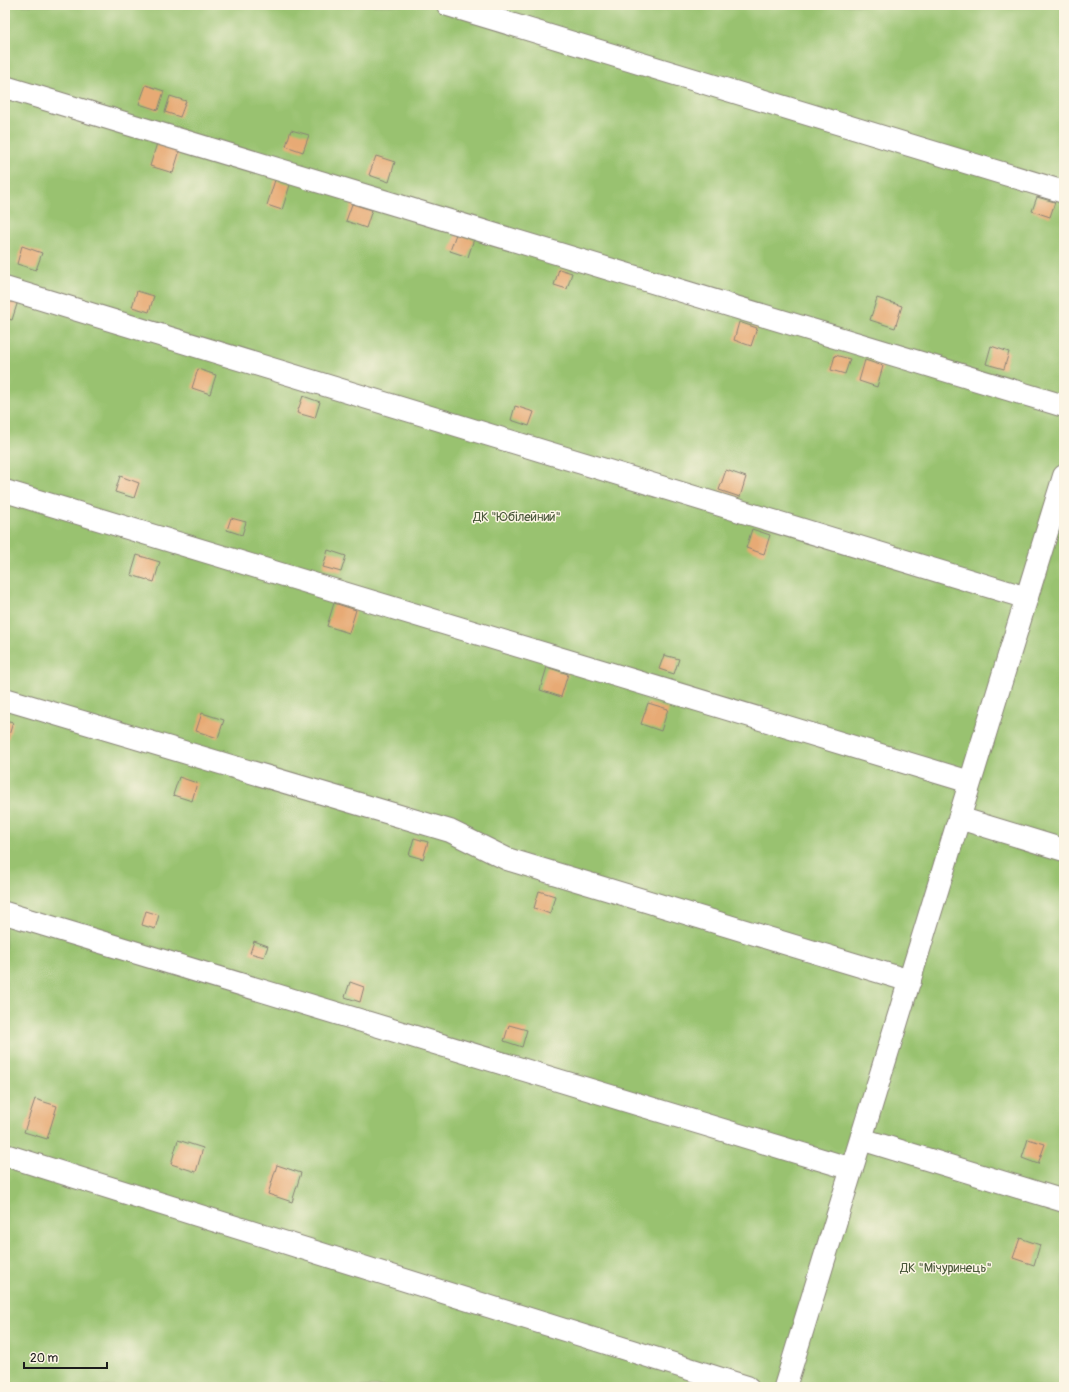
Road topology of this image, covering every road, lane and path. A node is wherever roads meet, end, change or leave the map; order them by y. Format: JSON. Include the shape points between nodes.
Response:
{"nodes":[{"id":1,"x":448,"y":5,"type":"edge"},
{"id":2,"x":5,"y":86,"type":"edge"},
{"id":3,"x":1064,"y":192,"type":"edge"},
{"id":4,"x":5,"y":288,"type":"edge"},
{"id":5,"x":1064,"y":406,"type":"edge"},
{"id":6,"x":1064,"y":476,"type":"edge"},
{"id":7,"x":5,"y":491,"type":"edge"},
{"id":8,"x":1060,"y":501,"type":"edge"},
{"id":9,"x":1027,"y":598,"type":"junction"},
{"id":10,"x":5,"y":699,"type":"edge"},
{"id":11,"x":970,"y":782,"type":"junction"},
{"id":12,"x":960,"y":818,"type":"junction"},
{"id":13,"x":1064,"y":850,"type":"edge"},
{"id":14,"x":5,"y":914,"type":"edge"},
{"id":15,"x":910,"y":981,"type":"junction"},
{"id":16,"x":861,"y":1139,"type":"junction"},
{"id":17,"x":5,"y":1155,"type":"edge"},
{"id":18,"x":852,"y":1169,"type":"junction"},
{"id":19,"x":1064,"y":1201,"type":"edge"},
{"id":20,"x":748,"y":1387,"type":"edge"},
{"id":21,"x":785,"y":1387,"type":"edge"}],
"edges":[{"from":1,"to":3,"type":"lane"},
{"from":2,"to":5,"type":"lane"},
{"from":4,"to":9,"type":"lane"},
{"from":6,"to":8,"type":"lane"},
{"from":7,"to":11,"type":"lane"},
{"from":8,"to":9,"type":"lane"},
{"from":9,"to":11,"type":"lane"},
{"from":10,"to":15,"type":"lane","via":[[450,831],[507,859]]},
{"from":11,"to":12,"type":"lane"},
{"from":12,"to":13,"type":"lane"},
{"from":12,"to":15,"type":"lane"},
{"from":14,"to":18,"type":"lane"},
{"from":15,"to":16,"type":"lane"},
{"from":16,"to":18,"type":"lane"},
{"from":16,"to":19,"type":"lane"},
{"from":17,"to":20,"type":"lane"},
{"from":18,"to":21,"type":"lane"}]}
